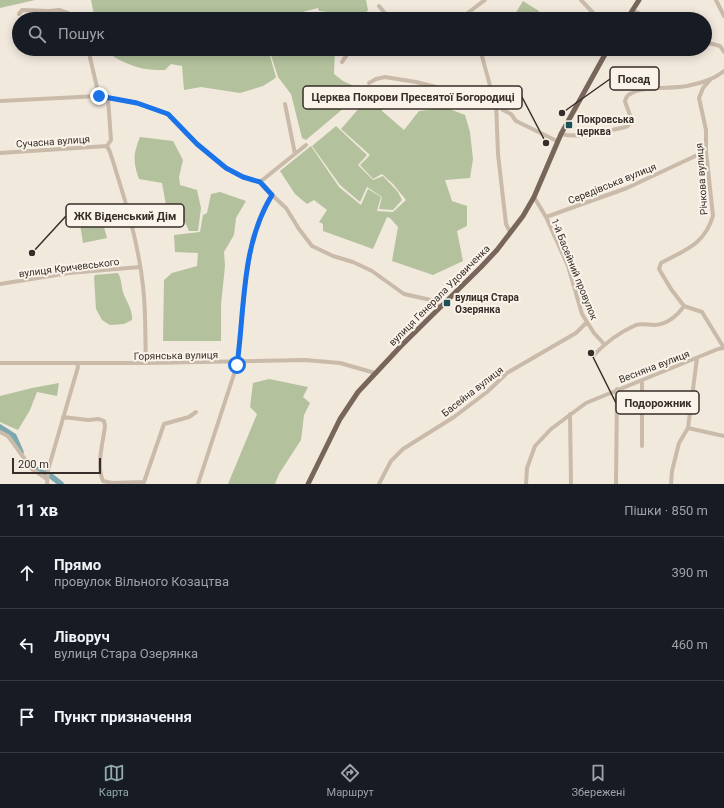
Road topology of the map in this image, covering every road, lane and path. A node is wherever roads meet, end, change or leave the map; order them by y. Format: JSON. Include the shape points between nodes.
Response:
{"nodes":[{"id":1,"x":485,"y":0,"type":"edge"},
{"id":2,"x":581,"y":0,"type":"edge"},
{"id":3,"x":639,"y":0,"type":"edge"},
{"id":4,"x":716,"y":0,"type":"edge"},
{"id":5,"x":379,"y":6,"type":"dead end"},
{"id":6,"x":632,"y":10,"type":"joint"},
{"id":7,"x":20,"y":12,"type":"edge"},
{"id":8,"x":65,"y":12,"type":"edge"},
{"id":9,"x":384,"y":12,"type":"edge"},
{"id":10,"x":470,"y":12,"type":"edge"},
{"id":11,"x":592,"y":12,"type":"edge"},
{"id":12,"x":636,"y":12,"type":"edge"},
{"id":13,"x":724,"y":16,"type":"edge"},
{"id":14,"x":712,"y":44,"type":"edge"},
{"id":15,"x":722,"y":46,"type":"edge"},
{"id":16,"x":724,"y":52,"type":"edge"},
{"id":17,"x":90,"y":56,"type":"edge"},
{"id":18,"x":346,"y":56,"type":"edge"},
{"id":19,"x":482,"y":56,"type":"edge"},
{"id":20,"x":604,"y":56,"type":"edge"},
{"id":21,"x":342,"y":62,"type":"dead end"},
{"id":22,"x":724,"y":70,"type":"edge"},
{"id":23,"x":710,"y":80,"type":"junction"},
{"id":24,"x":369,"y":84,"type":"dead end"},
{"id":25,"x":492,"y":94,"type":"junction"},
{"id":26,"x":99,"y":96,"type":"junction"},
{"id":27,"x":108,"y":98,"type":"junction"},
{"id":28,"x":0,"y":101,"type":"edge"},
{"id":29,"x":496,"y":102,"type":"junction"},
{"id":30,"x":285,"y":104,"type":"dead end"},
{"id":31,"x":561,"y":134,"type":"junction"},
{"id":32,"x":558,"y":141,"type":"junction"},
{"id":33,"x":306,"y":145,"type":"dead end"},
{"id":34,"x":107,"y":146,"type":"junction"},
{"id":35,"x":706,"y":152,"type":"junction"},
{"id":36,"x":0,"y":153,"type":"edge"},
{"id":37,"x":294,"y":154,"type":"junction"},
{"id":38,"x":260,"y":182,"type":"junction"},
{"id":39,"x":272,"y":195,"type":"junction"},
{"id":40,"x":534,"y":197,"type":"junction"},
{"id":41,"x":546,"y":217,"type":"junction"},
{"id":42,"x":510,"y":232,"type":"junction"},
{"id":43,"x":140,"y":267,"type":"junction"},
{"id":44,"x":0,"y":284,"type":"edge"},
{"id":45,"x":684,"y":306,"type":"junction"},
{"id":46,"x":440,"y":307,"type":"junction"},
{"id":47,"x":587,"y":322,"type":"junction"},
{"id":48,"x":604,"y":344,"type":"junction"},
{"id":49,"x":724,"y":348,"type":"edge"},
{"id":50,"x":593,"y":356,"type":"dead end"},
{"id":51,"x":697,"y":358,"type":"junction"},
{"id":52,"x":0,"y":362,"type":"edge"},
{"id":53,"x":237,"y":362,"type":"junction"},
{"id":54,"x":77,"y":363,"type":"junction"},
{"id":55,"x":146,"y":363,"type":"junction"},
{"id":56,"x":374,"y":373,"type":"junction"},
{"id":57,"x":642,"y":380,"type":"junction"},
{"id":58,"x":617,"y":389,"type":"junction"},
{"id":59,"x":196,"y":412,"type":"dead end"},
{"id":60,"x":570,"y":414,"type":"junction"},
{"id":61,"x":64,"y":417,"type":"junction"},
{"id":62,"x":688,"y":428,"type":"junction"},
{"id":63,"x":0,"y":432,"type":"edge"},
{"id":64,"x":724,"y":436,"type":"edge"},
{"id":65,"x":642,"y":446,"type":"dead end"},
{"id":66,"x":47,"y":477,"type":"junction"},
{"id":67,"x":47,"y":484,"type":"edge"},
{"id":68,"x":198,"y":484,"type":"edge"},
{"id":69,"x":308,"y":484,"type":"edge"},
{"id":70,"x":379,"y":484,"type":"edge"},
{"id":71,"x":526,"y":484,"type":"edge"},
{"id":72,"x":571,"y":484,"type":"edge"},
{"id":73,"x":616,"y":484,"type":"edge"},
{"id":74,"x":671,"y":484,"type":"edge"}],
"edges":[{"from":1,"to":10,"type":"street"},
{"from":2,"to":11,"type":"street"},
{"from":3,"to":6,"type":"main road"},
{"from":4,"to":13,"type":"street"},
{"from":5,"to":9,"type":"street"},
{"from":6,"to":12,"type":"street"},
{"from":7,"to":8,"type":"street"},
{"from":14,"to":15,"type":"street"},
{"from":15,"to":16,"type":"street"},
{"from":17,"to":26,"type":"street"},
{"from":18,"to":21,"type":"street"},
{"from":19,"to":25,"type":"street"},
{"from":20,"to":31,"type":"main road","name":"вулиця Генерала Удовиченка"},
{"from":22,"to":23,"type":"street","via":[[718,77]]},
{"from":23,"to":31,"type":"street","via":[[630,94],[625,101],[631,121],[626,127],[588,135]]},
{"from":23,"to":35,"type":"street","name":"Річкова вулиця","via":[[699,98],[706,130]]},
{"from":24,"to":25,"type":"street","via":[[385,77],[448,90]]},
{"from":25,"to":29,"type":"street"},
{"from":26,"to":27,"type":"street"},
{"from":26,"to":28,"type":"street"},
{"from":27,"to":34,"type":"street","via":[[111,140]]},
{"from":27,"to":38,"type":"street","via":[[137,103],[168,114],[197,144],[226,168]]},
{"from":29,"to":32,"type":"street","via":[[516,120]]},
{"from":29,"to":42,"type":"street","via":[[503,198],[506,224]]},
{"from":30,"to":37,"type":"street"},
{"from":31,"to":32,"type":"main road","name":"вулиця Генерала Удовиченка"},
{"from":32,"to":40,"type":"main road","name":"вулиця Генерала Удовиченка"},
{"from":33,"to":37,"type":"street"},
{"from":34,"to":36,"type":"street","name":"Сучасна вулиця"},
{"from":34,"to":43,"type":"street","via":[[126,200]]},
{"from":35,"to":41,"type":"street","name":"Середівська вулиця","via":[[627,188]]},
{"from":35,"to":45,"type":"street","name":"Річкова вулиця","via":[[713,216],[710,225],[694,246],[662,263],[659,269]]},
{"from":37,"to":38,"type":"street"},
{"from":38,"to":39,"type":"street"},
{"from":39,"to":46,"type":"street","via":[[286,208],[312,246],[353,262],[404,294],[431,300]]},
{"from":39,"to":53,"type":"street","via":[[253,238]]},
{"from":40,"to":41,"type":"street","name":"1-й Басейний провулок"},
{"from":40,"to":42,"type":"main road","name":"вулиця Генерала Удовиченка"},
{"from":41,"to":47,"type":"street","name":"1-й Басейний провулок","via":[[568,266],[582,314]]},
{"from":42,"to":46,"type":"main road","name":"вулиця Генерала Удовиченка","via":[[497,250]]},
{"from":43,"to":44,"type":"street","name":"вулиця Кричевського","via":[[69,273]]},
{"from":43,"to":55,"type":"street"},
{"from":45,"to":48,"type":"street","via":[[665,323],[637,325]]},
{"from":45,"to":49,"type":"street","via":[[702,312]]},
{"from":46,"to":56,"type":"main road","name":"вулиця Генерала Удовиченка"},
{"from":47,"to":48,"type":"street","name":"1-й Басейний провулок"},
{"from":47,"to":70,"type":"street","name":"Басейна вулиця","via":[[576,333],[508,373],[454,416],[403,449],[392,461]]},
{"from":48,"to":50,"type":"street"},
{"from":49,"to":51,"type":"street","name":"Весняна вулиця"},
{"from":51,"to":57,"type":"street","name":"Весняна вулиця"},
{"from":51,"to":62,"type":"street"},
{"from":52,"to":54,"type":"street","name":"Горянська вулиця"},
{"from":53,"to":55,"type":"street","name":"Горянська вулиця"},
{"from":53,"to":56,"type":"street","name":"Горянська вулиця","via":[[305,360],[340,363]]},
{"from":53,"to":68,"type":"street"},
{"from":54,"to":55,"type":"street","name":"Горянська вулиця"},
{"from":54,"to":61,"type":"street"},
{"from":56,"to":69,"type":"main road","name":"вулиця Генерала Удовиченка","via":[[340,419]]},
{"from":57,"to":58,"type":"street","name":"Весняна вулиця"},
{"from":57,"to":65,"type":"street"},
{"from":58,"to":60,"type":"street","name":"Весняна вулиця","via":[[586,403]]},
{"from":58,"to":73,"type":"street"},
{"from":59,"to":61,"type":"street","via":[[189,417],[164,424],[144,482],[103,481],[100,463],[104,421]]},
{"from":60,"to":71,"type":"street","name":"Весняна вулиця","via":[[535,446],[527,468]]},
{"from":60,"to":72,"type":"street"},
{"from":61,"to":66,"type":"street"},
{"from":62,"to":64,"type":"street"},
{"from":62,"to":74,"type":"street","via":[[679,443]]},
{"from":63,"to":66,"type":"street","via":[[8,436],[32,469]]},
{"from":66,"to":67,"type":"street"}]}
